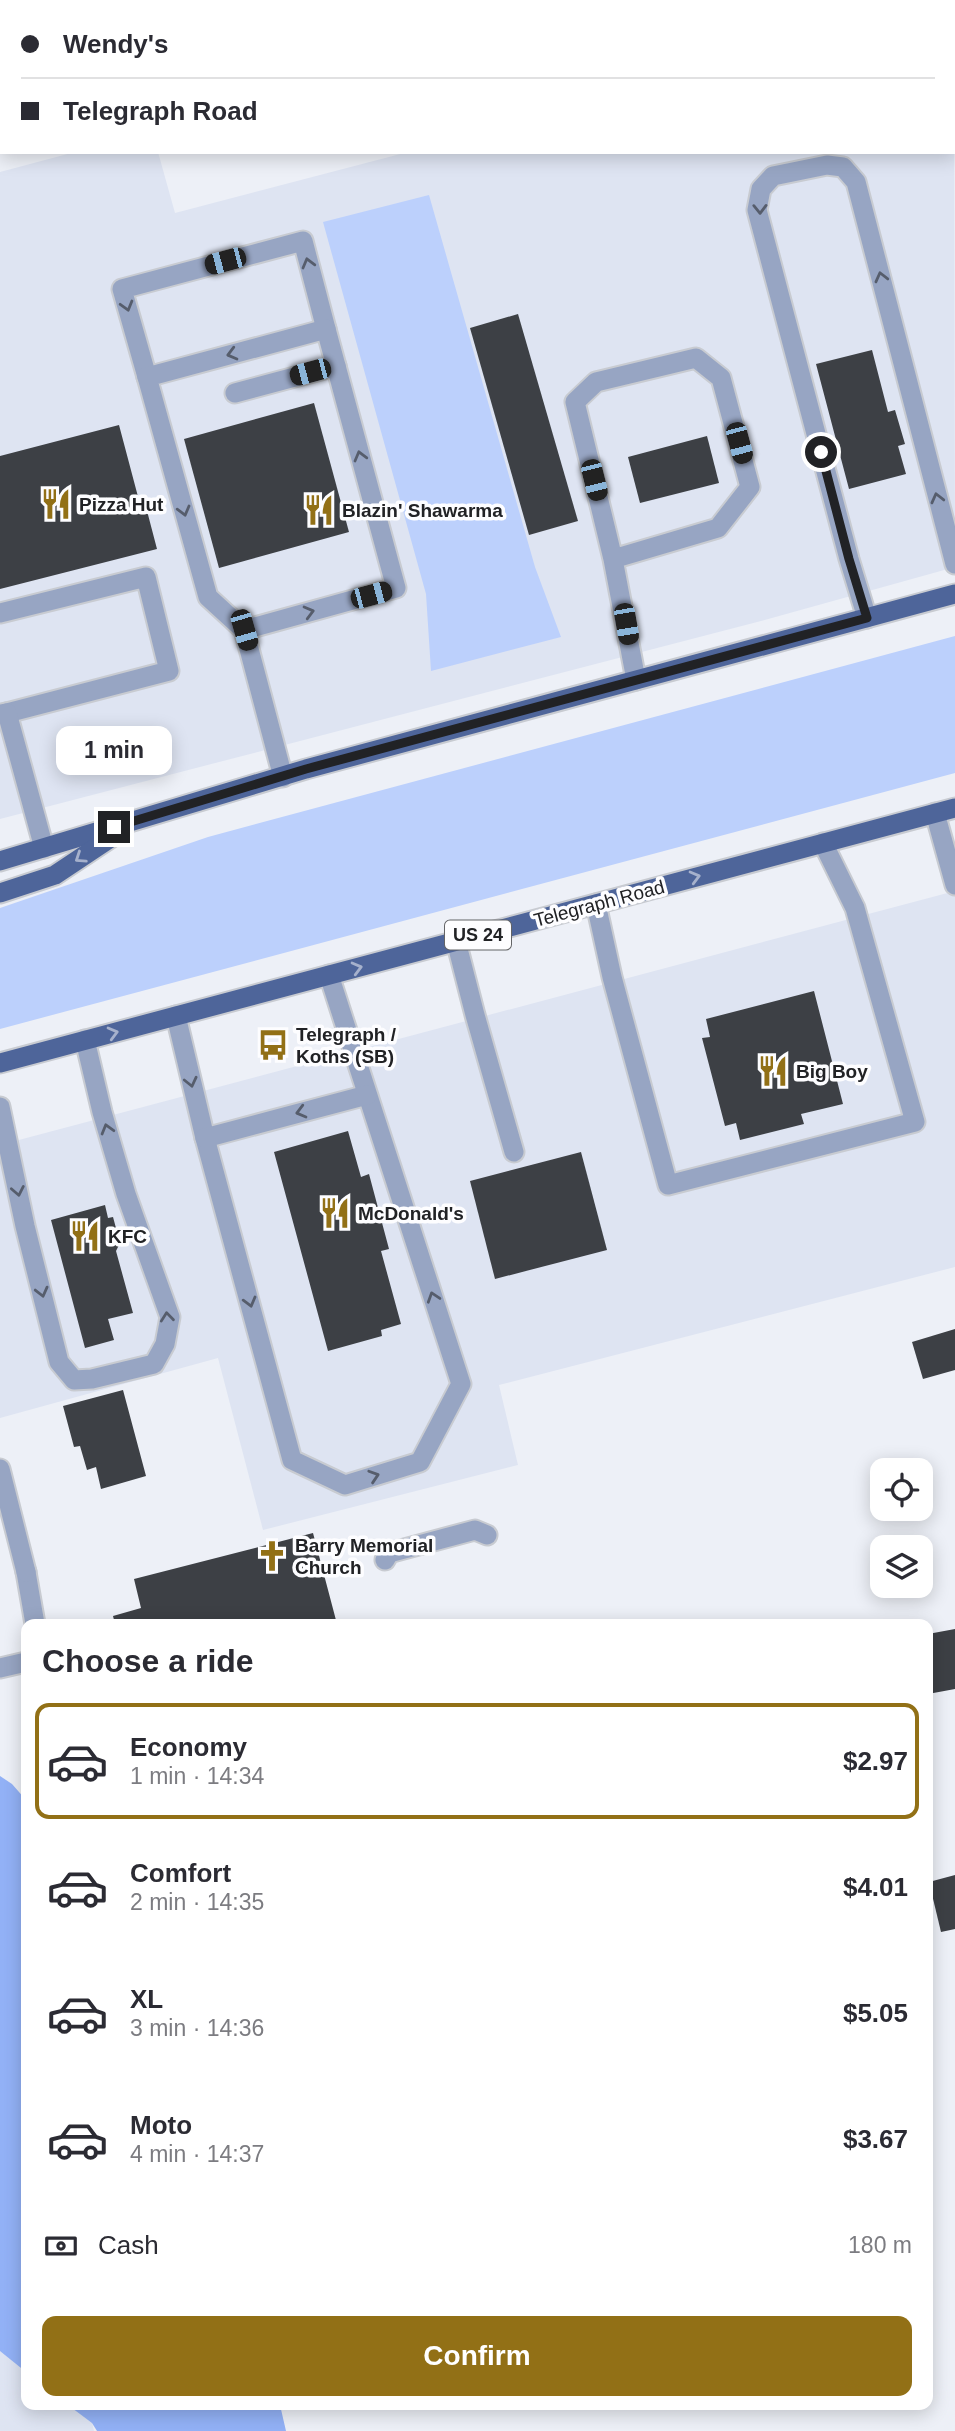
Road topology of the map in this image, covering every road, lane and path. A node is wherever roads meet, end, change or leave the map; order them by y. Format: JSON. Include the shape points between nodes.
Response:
{"nodes":[{"id":1,"x":326,"y":329,"type":"junction"},
{"id":2,"x":336,"y":366,"type":"junction"},
{"id":3,"x":147,"y":377,"type":"junction"},
{"id":4,"x":235,"y":393,"type":"dead end"},
{"id":5,"x":613,"y":559,"type":"junction"},
{"id":6,"x":955,"y":564,"type":"edge"},
{"id":7,"x":955,"y":594,"type":"edge"},
{"id":8,"x":0,"y":613,"type":"edge"},
{"id":9,"x":867,"y":618,"type":"junction"},
{"id":10,"x":244,"y":630,"type":"junction"},
{"id":11,"x":636,"y":680,"type":"junction"},
{"id":12,"x":3,"y":713,"type":"edge"},
{"id":13,"x":283,"y":776,"type":"junction"},
{"id":14,"x":955,"y":808,"type":"edge"},
{"id":15,"x":935,"y":813,"type":"junction"},
{"id":16,"x":137,"y":820,"type":"junction"},
{"id":17,"x":822,"y":843,"type":"junction"},
{"id":18,"x":44,"y":848,"type":"junction"},
{"id":19,"x":0,"y":861,"type":"edge"},
{"id":20,"x":955,"y":886,"type":"edge"},
{"id":21,"x":0,"y":893,"type":"edge"},
{"id":22,"x":596,"y":904,"type":"junction"},
{"id":23,"x":456,"y":941,"type":"junction"},
{"id":24,"x":329,"y":975,"type":"junction"},
{"id":25,"x":176,"y":1016,"type":"junction"},
{"id":26,"x":85,"y":1041,"type":"junction"},
{"id":27,"x":0,"y":1063,"type":"edge"},
{"id":28,"x":367,"y":1095,"type":"junction"},
{"id":29,"x":0,"y":1107,"type":"edge"},
{"id":30,"x":205,"y":1138,"type":"junction"},
{"id":31,"x":514,"y":1152,"type":"dead end"},
{"id":32,"x":0,"y":1469,"type":"edge"},
{"id":33,"x":487,"y":1535,"type":"dead end"},
{"id":34,"x":384,"y":1560,"type":"dead end"},
{"id":35,"x":34,"y":1619,"type":"edge"},
{"id":36,"x":21,"y":1663,"type":"edge"},
{"id":37,"x":0,"y":1668,"type":"edge"}],
"edges":[{"from":1,"to":2,"type":"street"},
{"from":1,"to":3,"type":"street","one_way":true},
{"from":1,"to":3,"type":"street","one_way":true,"via":[[303,241],[135,285],[122,289]]},
{"from":2,"to":4,"type":"street"},
{"from":10,"to":2,"type":"street","one_way":true,"via":[[396,588]]},
{"from":3,"to":10,"type":"street","one_way":true,"via":[[208,597]]},
{"from":5,"to":5,"type":"street","via":[[575,402],[596,383],[696,358],[721,378],[750,487],[718,528]]},
{"from":5,"to":11,"type":"street"},
{"from":6,"to":9,"type":"street","one_way":true,"via":[[856,182],[843,167],[827,165],[773,176],[761,189],[757,210]]},
{"from":7,"to":9,"type":"main road"},
{"from":8,"to":12,"type":"street","via":[[146,577],[169,671]]},
{"from":9,"to":11,"type":"main road"},
{"from":10,"to":13,"type":"street"},
{"from":11,"to":13,"type":"main road"},
{"from":12,"to":18,"type":"street"},
{"from":13,"to":16,"type":"main road"},
{"from":14,"to":15,"type":"main road","name":"Telegraph Road","number":"US 24"},
{"from":15,"to":17,"type":"main road","name":"Telegraph Road","number":"US 24"},
{"from":15,"to":20,"type":"street"},
{"from":16,"to":18,"type":"main road"},
{"from":16,"to":21,"type":"main road","one_way":true,"via":[[55,875]]},
{"from":22,"to":17,"type":"main road","name":"Telegraph Road","number":"US 24","one_way":true},
{"from":17,"to":22,"type":"street","via":[[855,908],[915,1122],[668,1185]]},
{"from":18,"to":19,"type":"main road"},
{"from":22,"to":23,"type":"main road","name":"Telegraph Road","number":"US 24"},
{"from":24,"to":23,"type":"main road","name":"Telegraph Road","number":"US 24","one_way":true},
{"from":23,"to":31,"type":"street"},
{"from":24,"to":25,"type":"main road","name":"Telegraph Road","number":"US 24"},
{"from":24,"to":28,"type":"street"},
{"from":26,"to":25,"type":"main road","name":"Telegraph Road","number":"US 24","one_way":true},
{"from":25,"to":30,"type":"street","one_way":true},
{"from":26,"to":27,"type":"main road","name":"Telegraph Road","number":"US 24"},
{"from":29,"to":26,"type":"street","one_way":true,"via":[[59,1362],[74,1380],[153,1364],[165,1344],[170,1317],[126,1194]]},
{"from":28,"to":30,"type":"street","one_way":true},
{"from":30,"to":28,"type":"street","one_way":true,"via":[[292,1460],[345,1485],[420,1462],[461,1384]]},
{"from":32,"to":35,"type":"street"},
{"from":33,"to":34,"type":"street","via":[[475,1530],[389,1553]]},
{"from":36,"to":37,"type":"street"}]}
